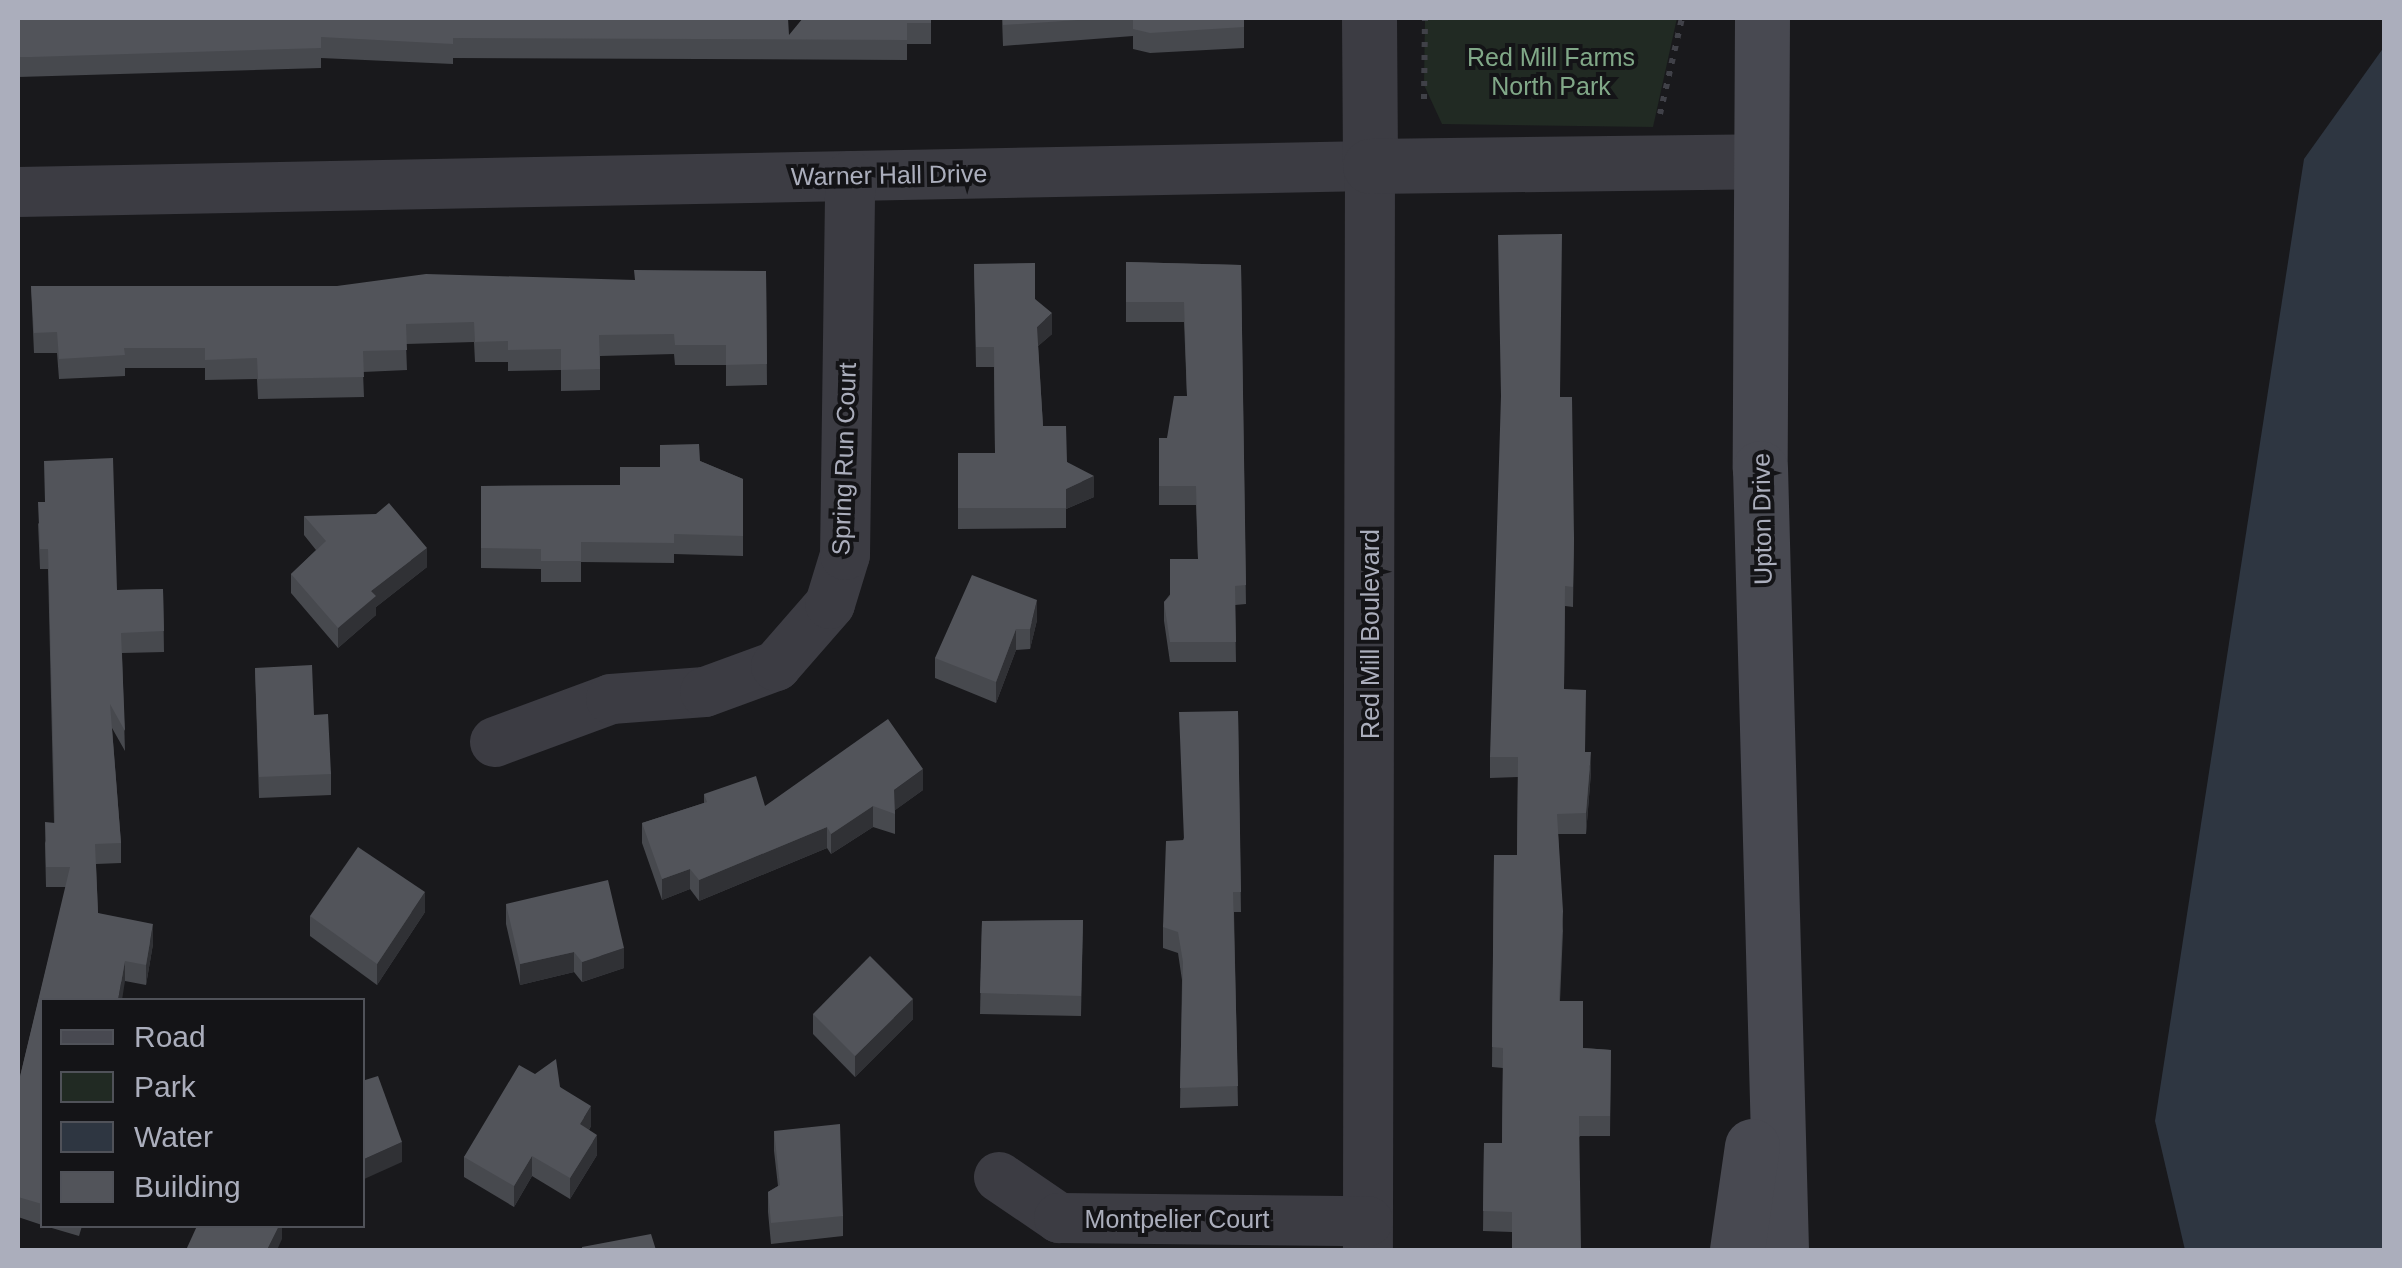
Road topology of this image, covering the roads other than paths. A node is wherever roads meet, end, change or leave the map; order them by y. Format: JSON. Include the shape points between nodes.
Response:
{"nodes":[{"id":1,"x":1369,"y":18,"type":"edge"},
{"id":2,"x":1762,"y":18,"type":"edge"},
{"id":3,"x":1760,"y":161,"type":"junction"},
{"id":4,"x":1396,"y":166,"type":"junction"},
{"id":5,"x":850,"y":176,"type":"junction"},
{"id":6,"x":18,"y":192,"type":"edge"},
{"id":7,"x":495,"y":742,"type":"dead end"},
{"id":8,"x":1770,"y":1020,"type":"junction"},
{"id":9,"x":999,"y":1177,"type":"dead end"},
{"id":10,"x":1368,"y":1236,"type":"edge"},
{"id":11,"x":1737,"y":1250,"type":"edge"},
{"id":12,"x":1782,"y":1250,"type":"edge"}],
"edges":[{"from":1,"to":4,"type":"street","name":"Red Mill Boulevard"},
{"from":2,"to":3,"type":"main road","name":"Upton Drive"},
{"from":3,"to":4,"type":"street","name":"Warner Hall Drive"},
{"from":3,"to":8,"type":"main road","name":"Upton Drive"},
{"from":4,"to":5,"type":"street","name":"Warner Hall Drive"},
{"from":4,"to":10,"type":"street","name":"Red Mill Boulevard"},
{"from":5,"to":6,"type":"street","name":"Warner Hall Drive"},
{"from":5,"to":7,"type":"street","name":"Spring Run Court","via":[[845,555],[830,604],[776,666],[705,692],[611,698]]},
{"from":8,"to":11,"type":"main road","name":"Upton Drive"},
{"from":8,"to":12,"type":"main road","name":"Upton Drive"},
{"from":9,"to":10,"type":"street","name":"Montpelier Court","via":[[1058,1218]]}]}
